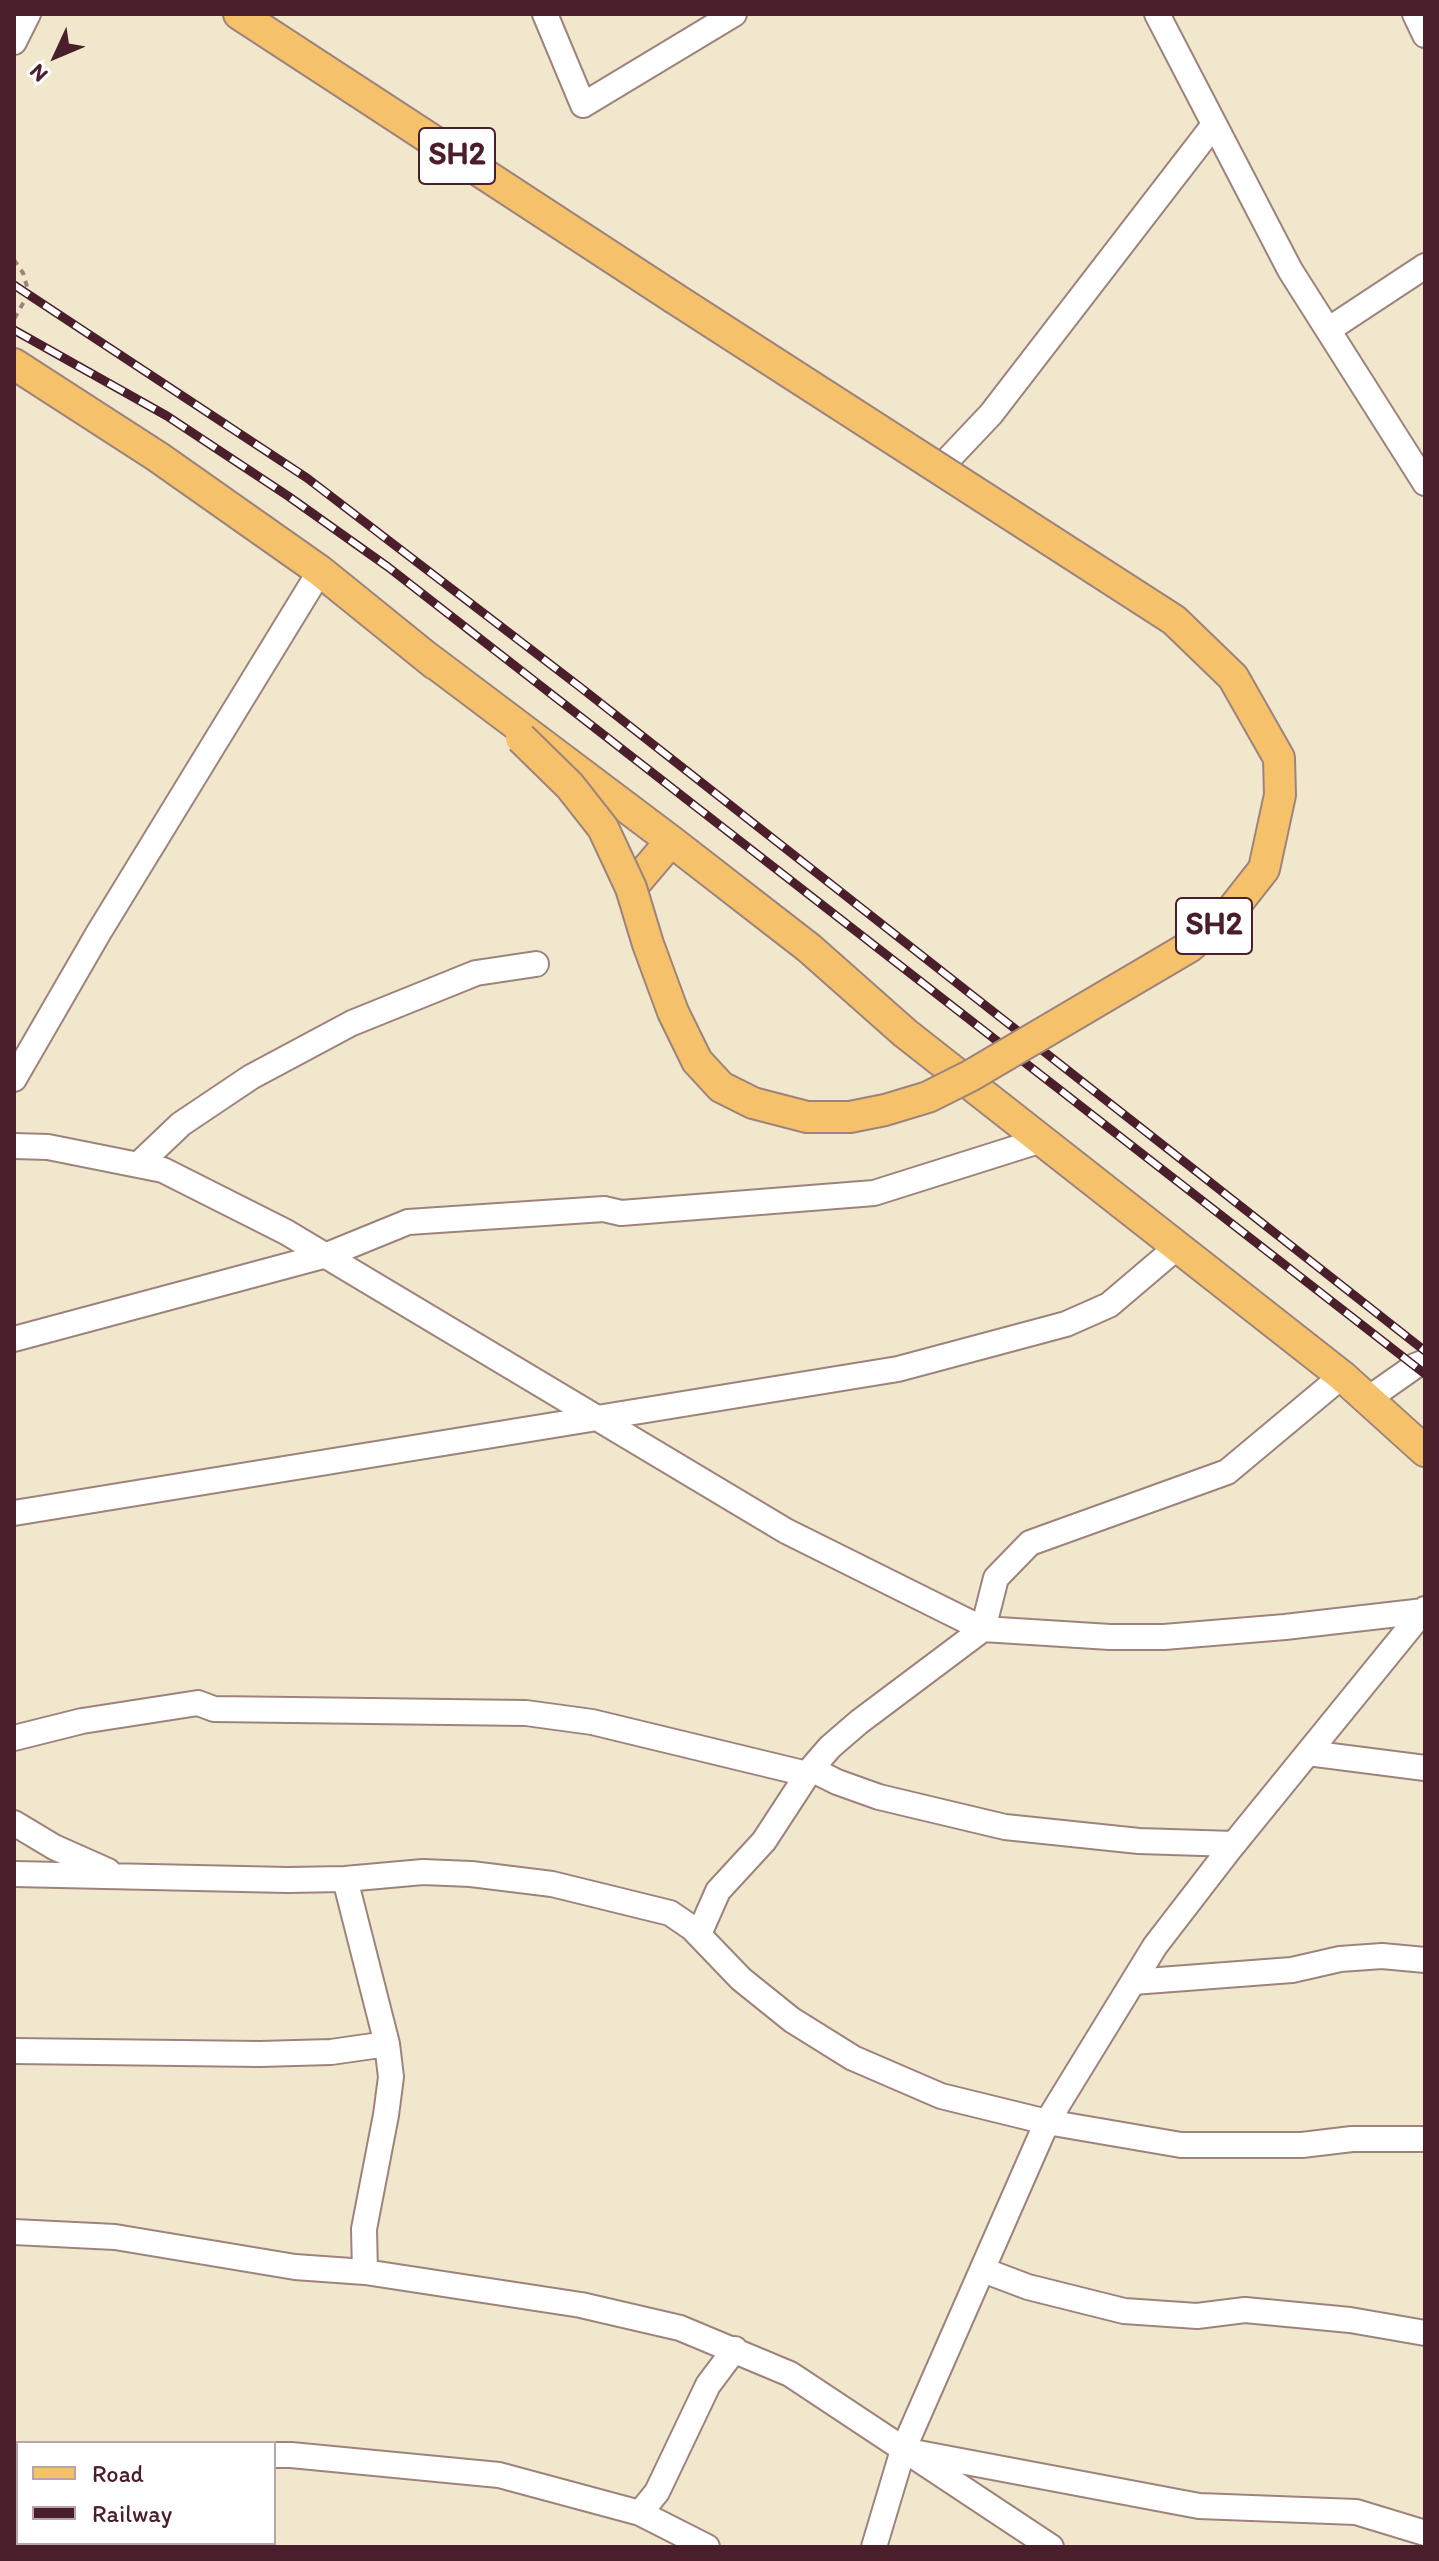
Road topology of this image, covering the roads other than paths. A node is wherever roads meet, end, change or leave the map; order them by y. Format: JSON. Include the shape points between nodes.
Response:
{"nodes":[{"id":1,"x":28,"y":14,"type":"edge"},
{"id":2,"x":239,"y":14,"type":"edge"},
{"id":3,"x":545,"y":14,"type":"edge"},
{"id":4,"x":734,"y":14,"type":"edge"},
{"id":5,"x":1157,"y":14,"type":"edge"},
{"id":6,"x":1415,"y":14,"type":"edge"},
{"id":7,"x":1425,"y":35,"type":"edge"},
{"id":8,"x":14,"y":42,"type":"edge"},
{"id":9,"x":1213,"y":126,"type":"junction"},
{"id":10,"x":1425,"y":266,"type":"edge"},
{"id":11,"x":1328,"y":330,"type":"junction"},
{"id":12,"x":14,"y":364,"type":"edge"},
{"id":13,"x":939,"y":469,"type":"junction"},
{"id":14,"x":1425,"y":483,"type":"edge"},
{"id":15,"x":320,"y":571,"type":"junction"},
{"id":16,"x":420,"y":652,"type":"junction"},
{"id":17,"x":671,"y":841,"type":"junction"},
{"id":18,"x":631,"y":888,"type":"junction"},
{"id":19,"x":536,"y":964,"type":"dead end"},
{"id":20,"x":14,"y":1079,"type":"edge"},
{"id":21,"x":1042,"y":1140,"type":"junction"},
{"id":22,"x":14,"y":1146,"type":"edge"},
{"id":23,"x":139,"y":1164,"type":"junction"},
{"id":24,"x":1176,"y":1248,"type":"junction"},
{"id":25,"x":327,"y":1255,"type":"junction"},
{"id":26,"x":14,"y":1339,"type":"edge"},
{"id":27,"x":1425,"y":1362,"type":"edge"},
{"id":28,"x":1342,"y":1376,"type":"junction"},
{"id":29,"x":1368,"y":1399,"type":"junction"},
{"id":30,"x":598,"y":1418,"type":"junction"},
{"id":31,"x":1425,"y":1451,"type":"edge"},
{"id":32,"x":14,"y":1513,"type":"edge"},
{"id":33,"x":1424,"y":1610,"type":"edge"},
{"id":34,"x":983,"y":1629,"type":"junction"},
{"id":35,"x":14,"y":1738,"type":"edge"},
{"id":36,"x":1308,"y":1753,"type":"junction"},
{"id":37,"x":1425,"y":1768,"type":"edge"},
{"id":38,"x":809,"y":1772,"type":"junction"},
{"id":39,"x":14,"y":1823,"type":"edge"},
{"id":40,"x":1234,"y":1844,"type":"junction"},
{"id":41,"x":14,"y":1874,"type":"edge"},
{"id":42,"x":117,"y":1876,"type":"junction"},
{"id":43,"x":345,"y":1879,"type":"junction"},
{"id":44,"x":699,"y":1934,"type":"junction"},
{"id":45,"x":1425,"y":1960,"type":"edge"},
{"id":46,"x":1133,"y":1982,"type":"junction"},
{"id":47,"x":387,"y":2044,"type":"junction"},
{"id":48,"x":14,"y":2051,"type":"edge"},
{"id":49,"x":1047,"y":2122,"type":"junction"},
{"id":50,"x":1425,"y":2139,"type":"edge"},
{"id":51,"x":14,"y":2232,"type":"edge"},
{"id":52,"x":983,"y":2270,"type":"junction"},
{"id":53,"x":365,"y":2272,"type":"junction"},
{"id":54,"x":1425,"y":2333,"type":"edge"},
{"id":55,"x":735,"y":2349,"type":"junction"},
{"id":56,"x":903,"y":2450,"type":"junction"},
{"id":57,"x":276,"y":2455,"type":"edge"},
{"id":58,"x":640,"y":2513,"type":"junction"},
{"id":59,"x":1425,"y":2533,"type":"edge"},
{"id":60,"x":707,"y":2547,"type":"edge"},
{"id":61,"x":874,"y":2547,"type":"edge"},
{"id":62,"x":1051,"y":2547,"type":"edge"}],
"edges":[{"from":1,"to":8,"type":"street"},
{"from":2,"to":13,"type":"main road","number":"SH2","bridge":true},
{"from":3,"to":4,"type":"street","via":[[583,105]]},
{"from":5,"to":9,"type":"street"},
{"from":6,"to":7,"type":"street"},
{"from":9,"to":11,"type":"street"},
{"from":9,"to":13,"type":"street","via":[[991,414]]},
{"from":10,"to":11,"type":"street"},
{"from":11,"to":14,"type":"street"},
{"from":12,"to":15,"type":"main road","number":"SH2"},
{"from":13,"to":18,"type":"main road","number":"SH2","bridge":true,"via":[[1174,620],[1233,677],[1279,758],[1280,795],[1264,869],[1231,911],[1189,947],[970,1076],[928,1097],[850,1117],[807,1117],[753,1103],[721,1087],[697,1061],[673,1012]]},
{"from":15,"to":16,"type":"main road","number":"SH2"},
{"from":15,"to":20,"type":"street"},
{"from":16,"to":17,"type":"main road"},
{"from":16,"to":18,"type":"main road","number":"SH2","bridge":true,"via":[[570,786],[603,828]]},
{"from":17,"to":18,"type":"main road"},
{"from":17,"to":21,"type":"main road"},
{"from":19,"to":23,"type":"street","via":[[476,973],[352,1023],[251,1077],[181,1124]]},
{"from":21,"to":24,"type":"main road"},
{"from":21,"to":25,"type":"street","via":[[874,1193],[621,1213],[604,1209],[408,1222]]},
{"from":22,"to":23,"type":"street"},
{"from":23,"to":25,"type":"street","via":[[163,1170]]},
{"from":24,"to":28,"type":"main road"},
{"from":24,"to":30,"type":"street","via":[[1109,1305],[1066,1324],[898,1369]]},
{"from":25,"to":26,"type":"street"},
{"from":25,"to":30,"type":"street"},
{"from":27,"to":29,"type":"street"},
{"from":28,"to":29,"type":"main road"},
{"from":28,"to":34,"type":"street","via":[[1227,1472],[1030,1543],[996,1578]]},
{"from":29,"to":31,"type":"main road"},
{"from":30,"to":32,"type":"street"},
{"from":30,"to":34,"type":"street","via":[[786,1531]]},
{"from":33,"to":34,"type":"street","via":[[1164,1637]]},
{"from":33,"to":36,"type":"street"},
{"from":34,"to":38,"type":"street","via":[[859,1722]]},
{"from":35,"to":38,"type":"street","via":[[198,1703],[214,1709],[526,1713],[592,1722]]},
{"from":36,"to":37,"type":"street"},
{"from":36,"to":40,"type":"street"},
{"from":38,"to":40,"type":"street","via":[[879,1797],[1005,1827],[1139,1841]]},
{"from":38,"to":44,"type":"street","via":[[764,1841],[718,1891]]},
{"from":39,"to":42,"type":"street"},
{"from":40,"to":46,"type":"street"},
{"from":41,"to":42,"type":"street"},
{"from":42,"to":43,"type":"street"},
{"from":43,"to":44,"type":"street","via":[[423,1872],[552,1884],[670,1913]]},
{"from":43,"to":47,"type":"street"},
{"from":44,"to":49,"type":"street","via":[[741,1979],[792,2020],[853,2058],[933,2093]]},
{"from":45,"to":46,"type":"street","via":[[1340,1959],[1292,1970]]},
{"from":46,"to":49,"type":"street"},
{"from":47,"to":48,"type":"street","via":[[260,2054]]},
{"from":47,"to":53,"type":"street","via":[[391,2077],[364,2229]]},
{"from":49,"to":50,"type":"street","via":[[1181,2145]]},
{"from":49,"to":52,"type":"street"},
{"from":51,"to":53,"type":"street","via":[[115,2237],[295,2267]]},
{"from":52,"to":54,"type":"street","via":[[1124,2311],[1197,2316],[1245,2310]]},
{"from":52,"to":56,"type":"street"},
{"from":53,"to":55,"type":"street","via":[[581,2305],[680,2328]]},
{"from":55,"to":56,"type":"street","via":[[790,2374]]},
{"from":55,"to":58,"type":"street","via":[[708,2385],[657,2492]]},
{"from":56,"to":59,"type":"street","via":[[1199,2506],[1356,2512]]},
{"from":56,"to":61,"type":"street"},
{"from":56,"to":62,"type":"street"},
{"from":57,"to":58,"type":"street","via":[[499,2475]]},
{"from":58,"to":60,"type":"street"}]}
